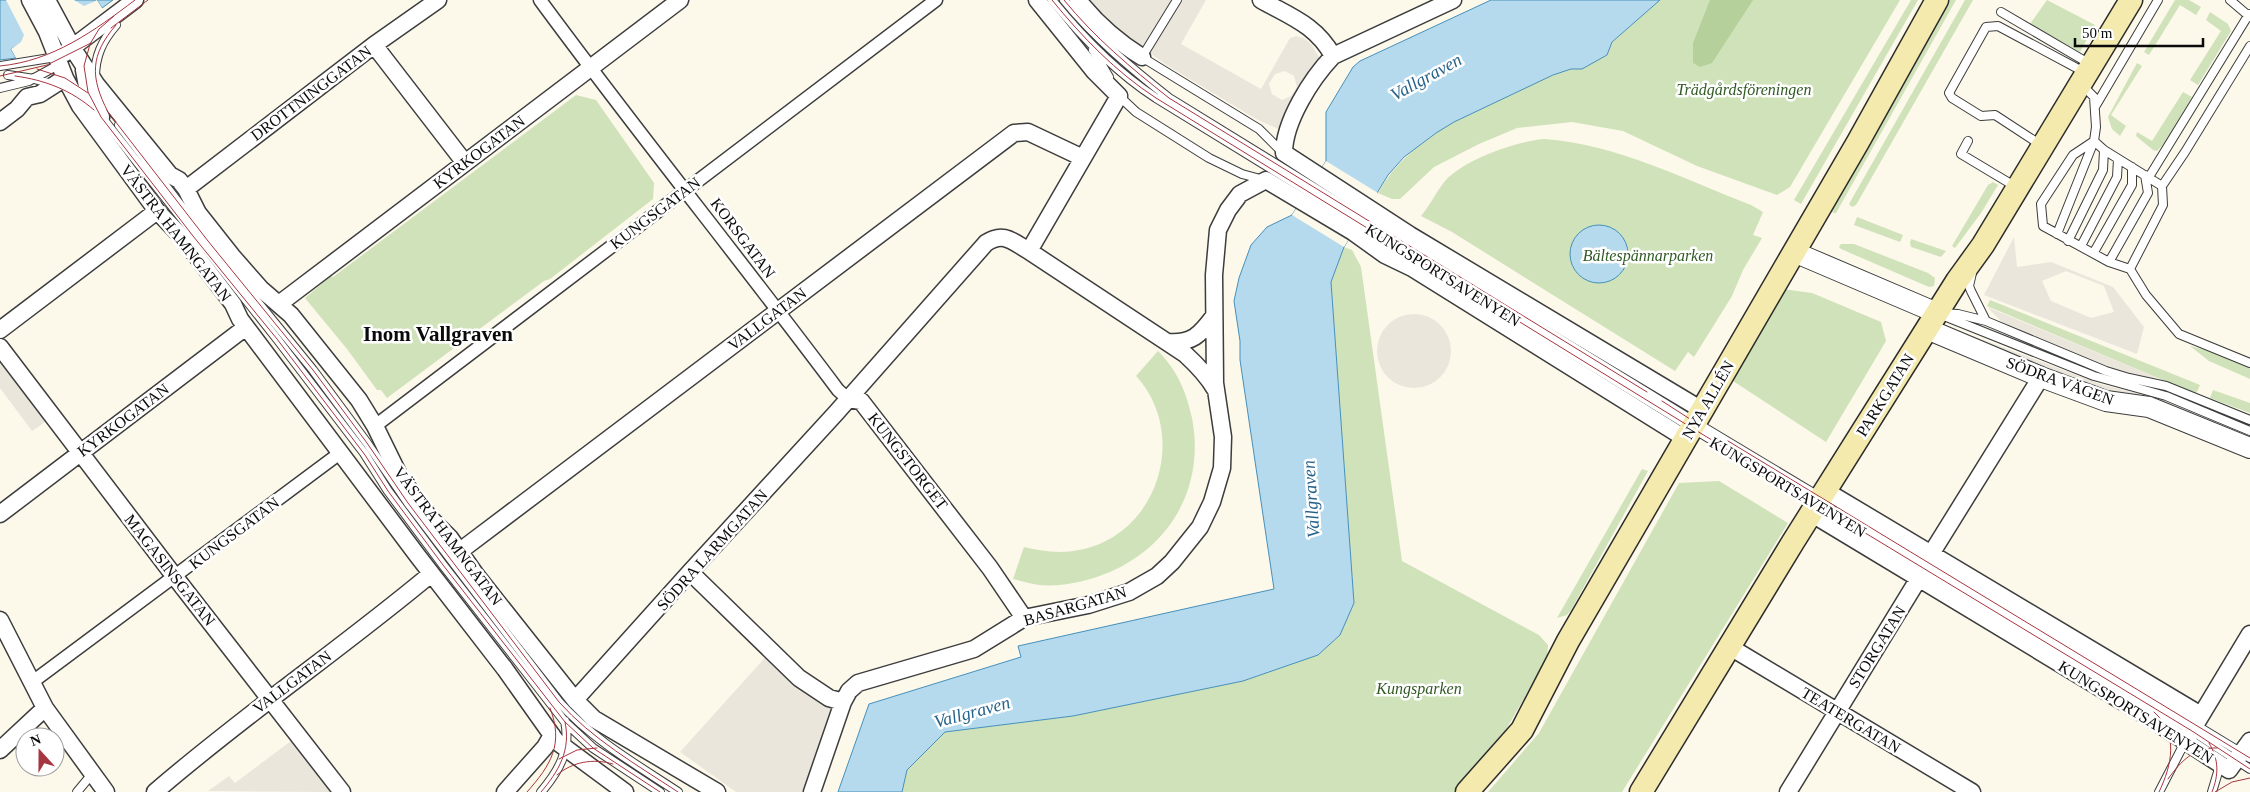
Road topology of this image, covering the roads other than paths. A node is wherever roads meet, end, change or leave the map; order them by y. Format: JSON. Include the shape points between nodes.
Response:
{"nodes":[{"id":1,"x":30,"y":0,"type":"edge"},
{"id":2,"x":47,"y":0,"type":"edge"},
{"id":3,"x":135,"y":0,"type":"edge"},
{"id":4,"x":148,"y":0,"type":"edge"},
{"id":5,"x":438,"y":0,"type":"edge"},
{"id":6,"x":540,"y":0,"type":"edge"},
{"id":7,"x":680,"y":0,"type":"edge"},
{"id":8,"x":936,"y":0,"type":"edge"},
{"id":9,"x":1037,"y":0,"type":"edge"},
{"id":10,"x":1052,"y":0,"type":"edge"},
{"id":11,"x":1064,"y":0,"type":"edge"},
{"id":12,"x":1078,"y":0,"type":"edge"},
{"id":13,"x":1177,"y":0,"type":"edge"},
{"id":14,"x":1261,"y":0,"type":"edge"},
{"id":15,"x":1452,"y":0,"type":"edge"},
{"id":16,"x":1937,"y":0,"type":"edge"},
{"id":17,"x":2131,"y":0,"type":"edge"},
{"id":18,"x":2158,"y":0,"type":"edge"},
{"id":19,"x":2230,"y":0,"type":"edge"},
{"id":20,"x":2001,"y":12,"type":"dead end"},
{"id":21,"x":2250,"y":16,"type":"edge"},
{"id":22,"x":116,"y":25,"type":"junction"},
{"id":23,"x":1096,"y":37,"type":"junction"},
{"id":24,"x":1089,"y":42,"type":"junction"},
{"id":25,"x":374,"y":45,"type":"junction"},
{"id":26,"x":2250,"y":46,"type":"edge"},
{"id":27,"x":80,"y":53,"type":"junction"},
{"id":28,"x":1333,"y":56,"type":"junction"},
{"id":29,"x":1138,"y":64,"type":"junction"},
{"id":30,"x":0,"y":66,"type":"edge"},
{"id":31,"x":590,"y":68,"type":"junction"},
{"id":32,"x":59,"y":71,"type":"junction"},
{"id":33,"x":2086,"y":74,"type":"junction"},
{"id":34,"x":8,"y":75,"type":"dead end"},
{"id":35,"x":34,"y":79,"type":"junction"},
{"id":36,"x":96,"y":84,"type":"junction"},
{"id":37,"x":0,"y":88,"type":"edge"},
{"id":38,"x":73,"y":94,"type":"junction"},
{"id":39,"x":1119,"y":96,"type":"junction"},
{"id":40,"x":2095,"y":107,"type":"junction"},
{"id":41,"x":101,"y":117,"type":"junction"},
{"id":42,"x":0,"y":122,"type":"edge"},
{"id":43,"x":1968,"y":141,"type":"dead end"},
{"id":44,"x":2094,"y":141,"type":"junction"},
{"id":45,"x":2042,"y":146,"type":"junction"},
{"id":46,"x":2104,"y":150,"type":"junction"},
{"id":47,"x":1284,"y":154,"type":"junction"},
{"id":48,"x":1083,"y":158,"type":"junction"},
{"id":49,"x":2118,"y":159,"type":"junction"},
{"id":50,"x":464,"y":163,"type":"junction"},
{"id":51,"x":2132,"y":167,"type":"junction"},
{"id":52,"x":2147,"y":176,"type":"junction"},
{"id":53,"x":1266,"y":180,"type":"junction"},
{"id":54,"x":2162,"y":186,"type":"junction"},
{"id":55,"x":1309,"y":188,"type":"junction"},
{"id":56,"x":2017,"y":188,"type":"junction"},
{"id":57,"x":186,"y":189,"type":"junction"},
{"id":58,"x":686,"y":190,"type":"junction"},
{"id":59,"x":157,"y":211,"type":"junction"},
{"id":60,"x":1356,"y":228,"type":"junction"},
{"id":61,"x":2057,"y":234,"type":"junction"},
{"id":62,"x":2068,"y":241,"type":"junction"},
{"id":63,"x":1983,"y":246,"type":"junction"},
{"id":64,"x":2081,"y":246,"type":"junction"},
{"id":65,"x":1029,"y":251,"type":"junction"},
{"id":66,"x":1794,"y":252,"type":"junction"},
{"id":67,"x":2094,"y":252,"type":"junction"},
{"id":68,"x":2109,"y":262,"type":"junction"},
{"id":69,"x":2130,"y":269,"type":"junction"},
{"id":70,"x":279,"y":304,"type":"junction"},
{"id":71,"x":778,"y":311,"type":"junction"},
{"id":72,"x":1214,"y":316,"type":"junction"},
{"id":73,"x":1932,"y":321,"type":"junction"},
{"id":74,"x":1986,"y":322,"type":"junction"},
{"id":75,"x":246,"y":327,"type":"junction"},
{"id":76,"x":0,"y":330,"type":"edge"},
{"id":77,"x":1167,"y":342,"type":"junction"},
{"id":78,"x":0,"y":347,"type":"edge"},
{"id":79,"x":2250,"y":363,"type":"edge"},
{"id":80,"x":2041,"y":377,"type":"junction"},
{"id":81,"x":1216,"y":391,"type":"junction"},
{"id":82,"x":848,"y":399,"type":"junction"},
{"id":83,"x":2250,"y":420,"type":"edge"},
{"id":84,"x":1694,"y":425,"type":"junction"},
{"id":85,"x":375,"y":426,"type":"junction"},
{"id":86,"x":2250,"y":431,"type":"edge"},
{"id":87,"x":2250,"y":448,"type":"edge"},
{"id":88,"x":80,"y":453,"type":"junction"},
{"id":89,"x":340,"y":453,"type":"junction"},
{"id":90,"x":1819,"y":502,"type":"junction"},
{"id":91,"x":0,"y":514,"type":"edge"},
{"id":92,"x":460,"y":551,"type":"junction"},
{"id":93,"x":1930,"y":554,"type":"junction"},
{"id":94,"x":690,"y":572,"type":"junction"},
{"id":95,"x":431,"y":574,"type":"junction"},
{"id":96,"x":175,"y":577,"type":"junction"},
{"id":97,"x":1919,"y":578,"type":"junction"},
{"id":98,"x":1024,"y":618,"type":"junction"},
{"id":99,"x":0,"y":620,"type":"edge"},
{"id":100,"x":2250,"y":634,"type":"edge"},
{"id":101,"x":1730,"y":647,"type":"junction"},
{"id":102,"x":31,"y":683,"type":"junction"},
{"id":103,"x":549,"y":688,"type":"junction"},
{"id":104,"x":270,"y":698,"type":"junction"},
{"id":105,"x":575,"y":700,"type":"junction"},
{"id":106,"x":843,"y":702,"type":"junction"},
{"id":107,"x":46,"y":708,"type":"junction"},
{"id":108,"x":1837,"y":712,"type":"junction"},
{"id":109,"x":566,"y":722,"type":"junction"},
{"id":110,"x":2193,"y":726,"type":"junction"},
{"id":111,"x":552,"y":735,"type":"junction"},
{"id":112,"x":2208,"y":742,"type":"junction"},
{"id":113,"x":566,"y":749,"type":"junction"},
{"id":114,"x":0,"y":750,"type":"edge"},
{"id":115,"x":2239,"y":759,"type":"edge"},
{"id":116,"x":92,"y":774,"type":"junction"},
{"id":117,"x":77,"y":792,"type":"edge"},
{"id":118,"x":106,"y":792,"type":"edge"},
{"id":119,"x":155,"y":792,"type":"edge"},
{"id":120,"x":342,"y":792,"type":"edge"},
{"id":121,"x":505,"y":792,"type":"edge"},
{"id":122,"x":541,"y":792,"type":"edge"},
{"id":123,"x":625,"y":792,"type":"edge"},
{"id":124,"x":660,"y":792,"type":"edge"},
{"id":125,"x":678,"y":792,"type":"edge"},
{"id":126,"x":717,"y":792,"type":"edge"},
{"id":127,"x":812,"y":792,"type":"edge"},
{"id":128,"x":1467,"y":792,"type":"edge"},
{"id":129,"x":1641,"y":792,"type":"edge"},
{"id":130,"x":1788,"y":792,"type":"edge"},
{"id":131,"x":1972,"y":792,"type":"edge"},
{"id":132,"x":2159,"y":792,"type":"edge"},
{"id":133,"x":2213,"y":792,"type":"edge"}],
"edges":[{"from":1,"to":32,"type":"street","name":"VÄSTRA HAMNGATAN","via":[[47,32]]},
{"from":2,"to":27,"type":"street","name":"VÄSTRA HAMNGATAN"},
{"from":3,"to":27,"type":"street","via":[[99,29]]},
{"from":4,"to":22,"type":"street"},
{"from":5,"to":25,"type":"street","name":"DROTTNINGGATAN"},
{"from":6,"to":31,"type":"street","name":"KORSGATAN"},
{"from":7,"to":31,"type":"street","name":"KYRKOGATAN"},
{"from":8,"to":58,"type":"street","name":"KUNGSGATAN"},
{"from":9,"to":39,"type":"street","via":[[1094,71]]},
{"from":10,"to":24,"type":"lane"},
{"from":11,"to":23,"type":"lane"},
{"from":12,"to":29,"type":"street"},
{"from":13,"to":29,"type":"lane"},
{"from":14,"to":28,"type":"street","via":[[1313,29]]},
{"from":15,"to":28,"type":"street"},
{"from":16,"to":66,"type":"main road","name":"NYA ALLÉN"},
{"from":17,"to":33,"type":"main road","name":"PARKGATAN"},
{"from":18,"to":40,"type":"lane"},
{"from":19,"to":21,"type":"lane"},
{"from":20,"to":33,"type":"lane"},
{"from":21,"to":52,"type":"lane"},
{"from":22,"to":27,"type":"street"},
{"from":22,"to":36,"type":"lane","via":[[102,43],[96,58]]},
{"from":23,"to":29,"type":"lane"},
{"from":23,"to":29,"type":"lane"},
{"from":24,"to":39,"type":"lane"},
{"from":24,"to":55,"type":"lane","via":[[1156,98]]},
{"from":25,"to":50,"type":"street"},
{"from":25,"to":57,"type":"street","name":"DROTTNINGGATAN"},
{"from":26,"to":54,"type":"lane"},
{"from":27,"to":32,"type":"street"},
{"from":27,"to":36,"type":"street","name":"VÄSTRA HAMNGATAN"},
{"from":27,"to":41,"type":"street","via":[[88,92]]},
{"from":28,"to":47,"type":"street","via":[[1324,65],[1290,122]]},
{"from":29,"to":47,"type":"lane","via":[[1259,129]]},
{"from":29,"to":55,"type":"lane","via":[[1169,98]]},
{"from":30,"to":32,"type":"lane"},
{"from":31,"to":50,"type":"street","name":"KYRKOGATAN"},
{"from":31,"to":58,"type":"street","name":"KORSGATAN"},
{"from":32,"to":35,"type":"lane"},
{"from":32,"to":35,"type":"lane"},
{"from":32,"to":38,"type":"street","name":"VÄSTRA HAMNGATAN"},
{"from":32,"to":42,"type":"street","via":[[40,94],[27,98]]},
{"from":33,"to":40,"type":"lane"},
{"from":33,"to":45,"type":"main road","name":"PARKGATAN"},
{"from":33,"to":45,"type":"lane","via":[[1998,26],[1986,27],[1949,93],[1981,116],[1994,115]]},
{"from":34,"to":35,"type":"lane"},
{"from":35,"to":37,"type":"lane"},
{"from":36,"to":57,"type":"street","name":"VÄSTRA HAMNGATAN","via":[[170,176],[179,180]]},
{"from":36,"to":103,"type":"lane","via":[[108,112],[313,370],[408,503]]},
{"from":38,"to":41,"type":"lane"},
{"from":38,"to":59,"type":"street","name":"VÄSTRA HAMNGATAN"},
{"from":39,"to":48,"type":"street"},
{"from":39,"to":53,"type":"lane","via":[[1136,112],[1209,158],[1242,174]]},
{"from":40,"to":44,"type":"lane"},
{"from":41,"to":109,"type":"lane","via":[[272,333],[364,453],[443,565]]},
{"from":43,"to":56,"type":"lane","via":[[1961,154]]},
{"from":44,"to":46,"type":"lane"},
{"from":44,"to":61,"type":"lane"},
{"from":44,"to":61,"type":"lane","via":[[2074,155],[2041,204],[2043,226]]},
{"from":45,"to":56,"type":"main road","name":"PARKGATAN"},
{"from":46,"to":49,"type":"lane"},
{"from":46,"to":62,"type":"lane","via":[[2103,170]]},
{"from":47,"to":55,"type":"street"},
{"from":48,"to":65,"type":"street"},
{"from":48,"to":71,"type":"street","name":"VALLGATAN","via":[[1028,132],[1014,133]]},
{"from":49,"to":51,"type":"lane"},
{"from":49,"to":64,"type":"lane","via":[[2117,177]]},
{"from":50,"to":70,"type":"street","name":"KYRKOGATAN"},
{"from":51,"to":52,"type":"lane"},
{"from":51,"to":67,"type":"lane","via":[[2132,185]]},
{"from":52,"to":54,"type":"lane"},
{"from":52,"to":68,"type":"lane","via":[[2148,193]]},
{"from":53,"to":55,"type":"street"},
{"from":53,"to":72,"type":"street","name":"BASARGATAN","via":[[1240,194],[1218,230],[1214,254]]},
{"from":54,"to":69,"type":"lane","via":[[2163,205]]},
{"from":55,"to":60,"type":"street","name":"KUNGSPORTSAVENYEN"},
{"from":55,"to":84,"type":"street","name":"KUNGSPORTSAVENYEN","via":[[1366,211]]},
{"from":56,"to":63,"type":"main road","name":"PARKGATAN"},
{"from":57,"to":70,"type":"street","name":"VÄSTRA HAMNGATAN","via":[[198,213],[232,256]]},
{"from":58,"to":71,"type":"street","name":"KORSGATAN"},
{"from":58,"to":85,"type":"street","name":"KUNGSGATAN"},
{"from":59,"to":75,"type":"street","name":"VÄSTRA HAMNGATAN","via":[[182,237],[233,304]]},
{"from":59,"to":76,"type":"street"},
{"from":60,"to":84,"type":"lane","name":"KUNGSPORTSAVENYEN"},
{"from":60,"to":84,"type":"street","name":"KUNGSPORTSAVENYEN","via":[[1392,260],[1412,268]]},
{"from":61,"to":62,"type":"lane"},
{"from":62,"to":64,"type":"lane"},
{"from":63,"to":73,"type":"main road","name":"PARKGATAN"},
{"from":63,"to":74,"type":"lane","via":[[1969,286]]},
{"from":64,"to":67,"type":"lane"},
{"from":65,"to":77,"type":"street"},
{"from":65,"to":82,"type":"street","via":[[1002,236],[986,243]]},
{"from":66,"to":73,"type":"street","name":"SÖDRA VÄGEN"},
{"from":66,"to":84,"type":"main road","name":"NYA ALLÉN"},
{"from":67,"to":68,"type":"lane"},
{"from":68,"to":69,"type":"lane"},
{"from":69,"to":79,"type":"lane","via":[[2146,295],[2179,334]]},
{"from":70,"to":85,"type":"street","name":"VÄSTRA HAMNGATAN","via":[[353,392]]},
{"from":71,"to":82,"type":"street","name":"KORSGATAN"},
{"from":71,"to":92,"type":"street","name":"VALLGATAN"},
{"from":72,"to":77,"type":"street","via":[[1190,340]]},
{"from":72,"to":81,"type":"street","name":"BASARGATAN"},
{"from":73,"to":74,"type":"lane","via":[[1958,314]]},
{"from":73,"to":80,"type":"street","name":"SÖDRA VÄGEN"},
{"from":73,"to":86,"type":"lane","via":[[2094,376],[2166,396]]},
{"from":73,"to":90,"type":"main road","name":"PARKGATAN"},
{"from":74,"to":83,"type":"lane","via":[[2106,370],[2166,386]]},
{"from":75,"to":88,"type":"street","name":"KYRKOGATAN"},
{"from":75,"to":89,"type":"street","name":"VÄSTRA HAMNGATAN"},
{"from":77,"to":81,"type":"street","via":[[1197,364]]},
{"from":78,"to":88,"type":"street","name":"MAGASINSGATAN"},
{"from":80,"to":87,"type":"street","name":"SÖDRA VÄGEN","via":[[2106,401],[2149,407]]},
{"from":80,"to":93,"type":"street"},
{"from":81,"to":98,"type":"street","name":"BASARGATAN","via":[[1223,437],[1222,468],[1212,502],[1200,527],[1172,562],[1157,576],[1129,592],[1088,605]]},
{"from":82,"to":94,"type":"street","name":"SÖDRA LARMGATAN"},
{"from":82,"to":98,"type":"street","name":"KUNGSTORGET","via":[[861,401],[990,568]]},
{"from":84,"to":90,"type":"lane"},
{"from":84,"to":128,"type":"main road","name":"NYA ALLÉN","via":[[1568,641],[1522,730]]},
{"from":85,"to":92,"type":"street","name":"VÄSTRA HAMNGATAN","via":[[399,475]]},
{"from":88,"to":91,"type":"street","name":"KYRKOGATAN"},
{"from":88,"to":96,"type":"street","name":"MAGASINSGATAN"},
{"from":89,"to":95,"type":"street","name":"VÄSTRA HAMNGATAN"},
{"from":89,"to":96,"type":"street","name":"KUNGSGATAN"},
{"from":90,"to":93,"type":"street","name":"KUNGSPORTSAVENYEN"},
{"from":90,"to":97,"type":"street","name":"KUNGSPORTSAVENYEN"},
{"from":90,"to":101,"type":"main road","name":"PARKGATAN"},
{"from":90,"to":110,"type":"lane"},
{"from":90,"to":110,"type":"lane","name":"KUNGSPORTSAVENYEN","via":[[2142,702]]},
{"from":92,"to":105,"type":"street","name":"VÄSTRA HAMNGATAN"},
{"from":93,"to":110,"type":"street","name":"KUNGSPORTSAVENYEN"},
{"from":94,"to":105,"type":"street","name":"SÖDRA LARMGATAN"},
{"from":94,"to":106,"type":"street","via":[[799,678],[829,698]]},
{"from":95,"to":104,"type":"street","name":"VALLGATAN"},
{"from":95,"to":111,"type":"street","name":"VÄSTRA HAMNGATAN","via":[[505,668]]},
{"from":96,"to":102,"type":"street","name":"KUNGSGATAN"},
{"from":96,"to":104,"type":"street","name":"MAGASINSGATAN"},
{"from":97,"to":108,"type":"street","name":"STORGATAN"},
{"from":97,"to":110,"type":"street","name":"KUNGSPORTSAVENYEN","via":[[2145,715]]},
{"from":98,"to":106,"type":"street","name":"BASARGATAN","via":[[974,649],[858,683]]},
{"from":99,"to":102,"type":"street"},
{"from":100,"to":110,"type":"street"},
{"from":101,"to":108,"type":"street","name":"TEATERGATAN"},
{"from":101,"to":129,"type":"main road","name":"PARKGATAN"},
{"from":102,"to":107,"type":"street"},
{"from":103,"to":109,"type":"lane"},
{"from":103,"to":125,"type":"lane","via":[[570,715],[587,730]]},
{"from":104,"to":119,"type":"street","name":"VALLGATAN"},
{"from":104,"to":120,"type":"street","name":"MAGASINSGATAN"},
{"from":105,"to":126,"type":"street","name":"VÄSTRA HAMNGATAN","via":[[594,719]]},
{"from":106,"to":127,"type":"street","name":"BASARGATAN"},
{"from":107,"to":114,"type":"street"},
{"from":107,"to":116,"type":"street"},
{"from":108,"to":130,"type":"street","name":"STORGATAN"},
{"from":108,"to":131,"type":"street","name":"TEATERGATAN"},
{"from":109,"to":113,"type":"lane"},
{"from":109,"to":124,"type":"lane","via":[[593,748]]},
{"from":110,"to":112,"type":"lane"},
{"from":110,"to":115,"type":"street","name":"KUNGSPORTSAVENYEN"},
{"from":110,"to":115,"type":"lane"},
{"from":110,"to":132,"type":"lane"},
{"from":111,"to":113,"type":"street","name":"VÄSTRA HAMNGATAN"},
{"from":111,"to":121,"type":"street"},
{"from":112,"to":115,"type":"lane","name":"KUNGSPORTSAVENYEN"},
{"from":112,"to":115,"type":"lane"},
{"from":113,"to":122,"type":"lane","via":[[556,774]]},
{"from":113,"to":123,"type":"street","name":"VÄSTRA HAMNGATAN"},
{"from":115,"to":133,"type":"lane"},
{"from":115,"to":133,"type":"lane","via":[[2218,772]]},
{"from":116,"to":117,"type":"lane"},
{"from":116,"to":118,"type":"street"}]}
